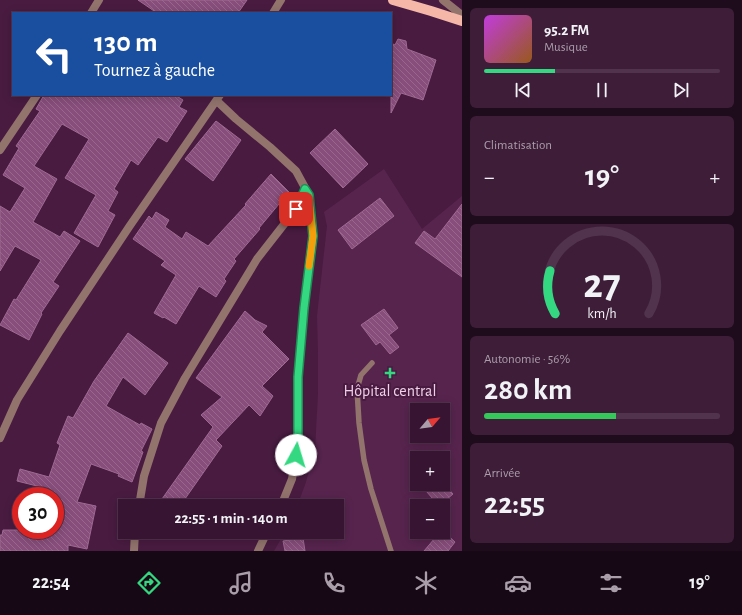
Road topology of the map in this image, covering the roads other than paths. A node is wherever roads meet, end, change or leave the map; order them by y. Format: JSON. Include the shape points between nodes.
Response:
{"nodes":[{"id":1,"x":99,"y":0,"type":"edge"},
{"id":2,"x":281,"y":0,"type":"edge"},
{"id":3,"x":393,"y":0,"type":"edge"},
{"id":4,"x":443,"y":0,"type":"edge"},
{"id":5,"x":91,"y":12,"type":"edge"},
{"id":6,"x":274,"y":12,"type":"edge"},
{"id":7,"x":462,"y":15,"type":"edge"},
{"id":8,"x":462,"y":21,"type":"edge"},
{"id":9,"x":36,"y":96,"type":"edge"},
{"id":10,"x":219,"y":98,"type":"edge"},
{"id":11,"x":0,"y":150,"type":"edge"},
{"id":12,"x":305,"y":189,"type":"junction"},
{"id":13,"x":372,"y":363,"type":"dead end"},
{"id":14,"x":0,"y":438,"type":"edge"},
{"id":15,"x":140,"y":499,"type":"edge"},
{"id":16,"x":284,"y":499,"type":"edge"},
{"id":17,"x":135,"y":539,"type":"edge"},
{"id":18,"x":264,"y":539,"type":"edge"},
{"id":19,"x":134,"y":551,"type":"edge"},
{"id":20,"x":258,"y":551,"type":"edge"},
{"id":21,"x":391,"y":551,"type":"edge"}],
"edges":[{"from":1,"to":5,"type":"street"},
{"from":2,"to":6,"type":"street"},
{"from":3,"to":8,"type":"main road"},
{"from":4,"to":7,"type":"street"},
{"from":9,"to":11,"type":"street"},
{"from":10,"to":12,"type":"street","via":[[236,120],[296,171]]},
{"from":10,"to":14,"type":"street","via":[[60,331],[18,400]]},
{"from":12,"to":15,"type":"street","via":[[296,209],[257,258],[185,378],[161,424],[144,476]]},
{"from":12,"to":16,"type":"street","via":[[309,195],[313,236],[298,377],[298,443],[292,479]]},
{"from":13,"to":21,"type":"lane","via":[[361,375],[357,389],[360,423],[364,460],[371,489]]},
{"from":17,"to":19,"type":"street"},
{"from":18,"to":20,"type":"street"}]}
